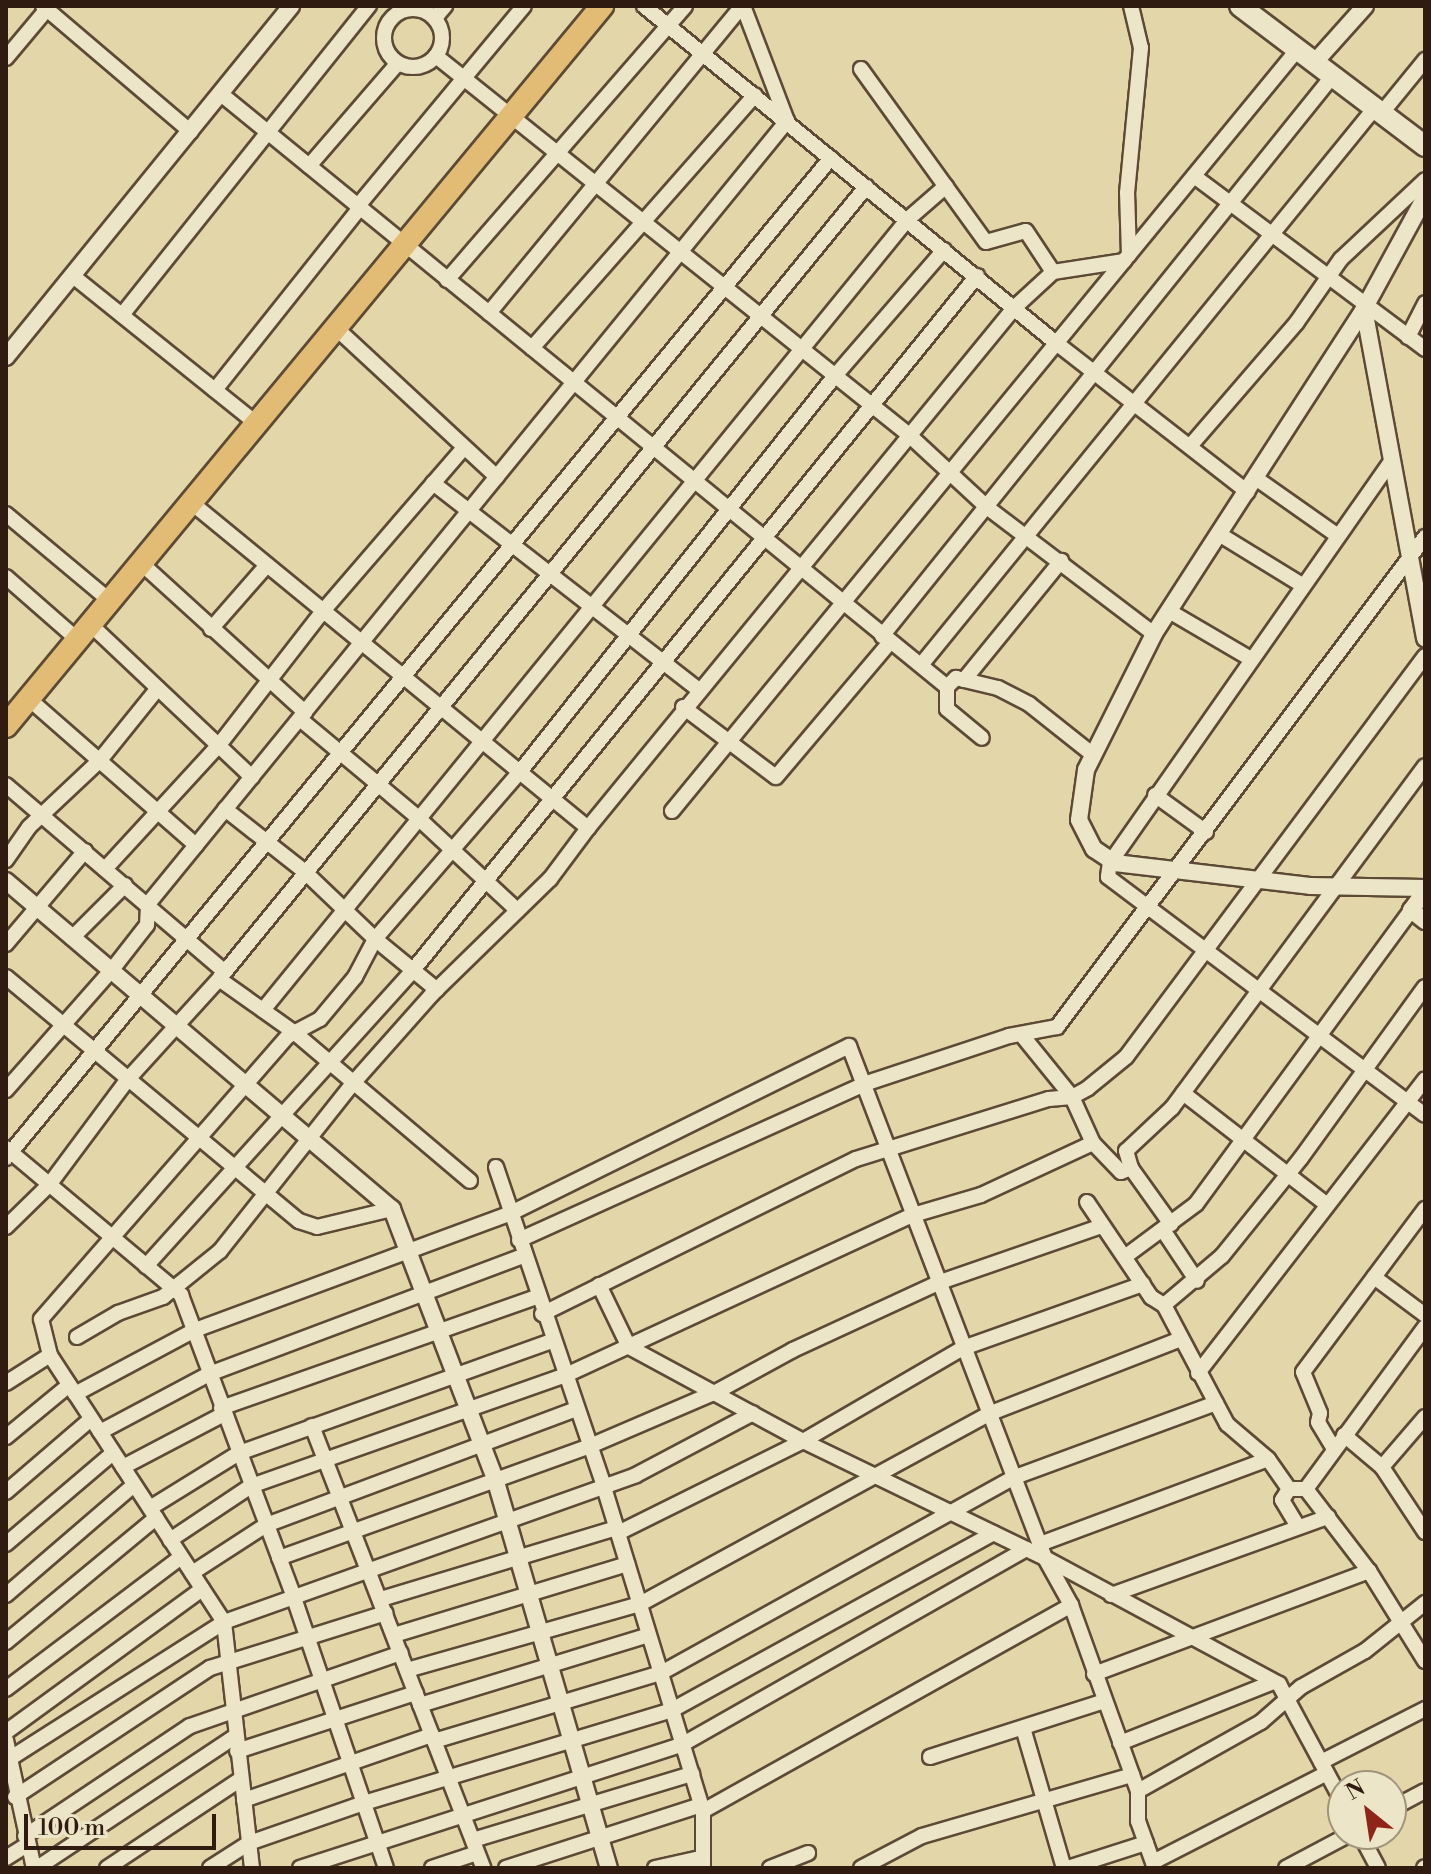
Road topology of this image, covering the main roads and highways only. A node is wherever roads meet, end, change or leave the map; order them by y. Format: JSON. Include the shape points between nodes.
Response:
{"nodes":[{"id":1,"x":602,"y":6,"type":"edge"},
{"id":2,"x":1240,"y":6,"type":"edge"},
{"id":3,"x":1425,"y":146,"type":"edge"},
{"id":4,"x":6,"y":726,"type":"edge"}],
"edges":[{"from":1,"to":4,"type":"main road"},
{"from":2,"to":3,"type":"main road"}]}
